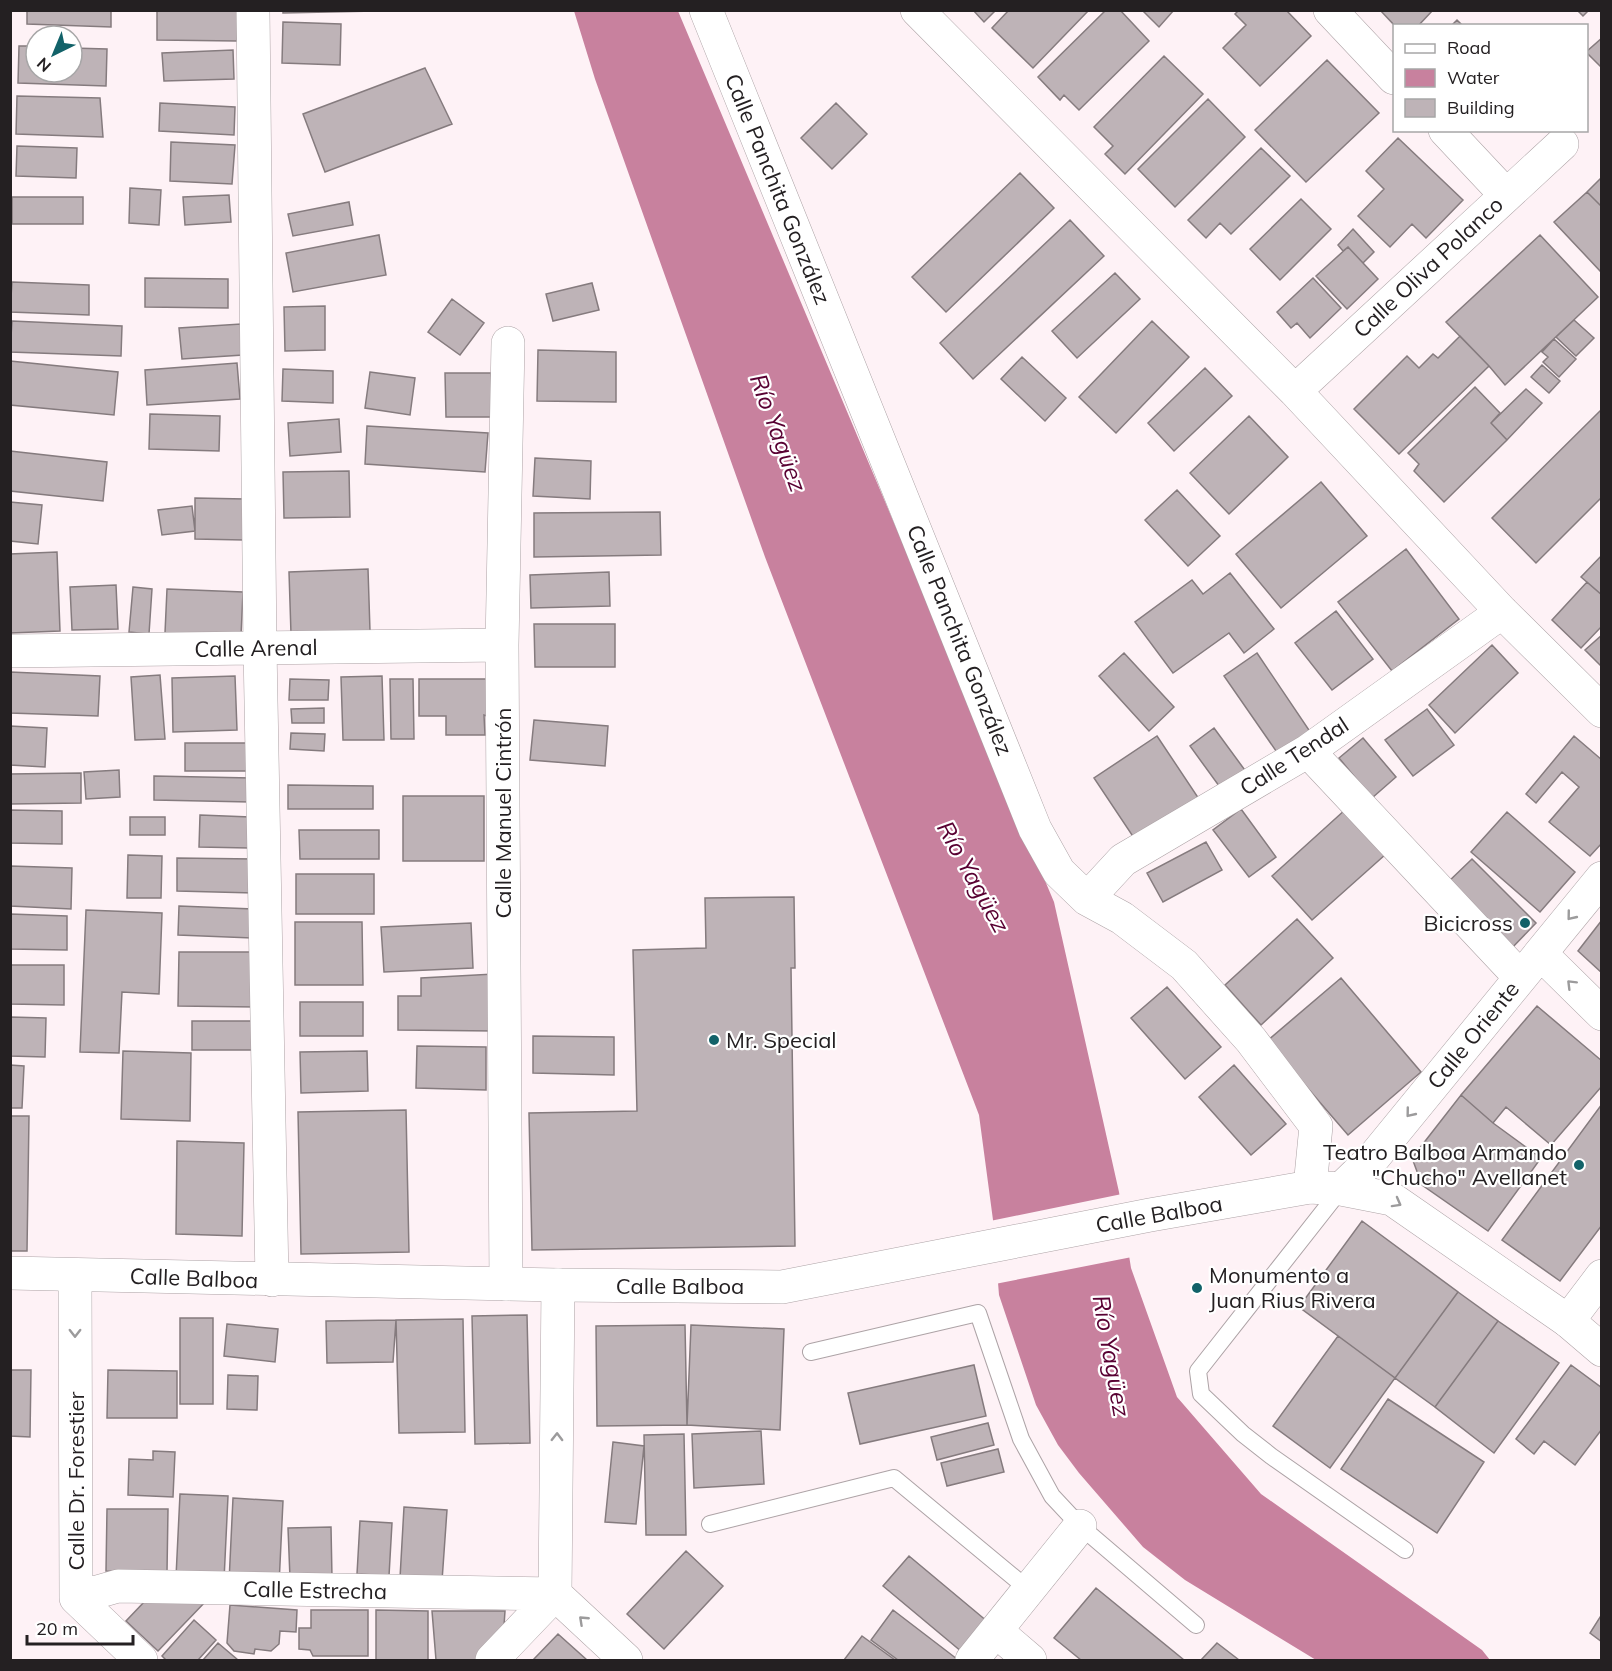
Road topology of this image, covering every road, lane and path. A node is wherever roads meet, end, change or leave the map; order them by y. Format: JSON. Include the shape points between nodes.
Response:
{"nodes":[{"id":1,"x":253,"y":10,"type":"edge"},
{"id":2,"x":706,"y":10,"type":"edge"},
{"id":3,"x":917,"y":10,"type":"edge"},
{"id":4,"x":1330,"y":10,"type":"edge"},
{"id":5,"x":1393,"y":76,"type":"edge"},
{"id":6,"x":1447,"y":132,"type":"edge"},
{"id":7,"x":1562,"y":144,"type":"dead end"},
{"id":8,"x":1506,"y":195,"type":"junction"},
{"id":9,"x":508,"y":343,"type":"dead end"},
{"id":10,"x":1295,"y":391,"type":"junction"},
{"id":11,"x":1502,"y":612,"type":"junction"},
{"id":12,"x":502,"y":645,"type":"junction"},
{"id":13,"x":260,"y":648,"type":"junction"},
{"id":14,"x":10,"y":651,"type":"edge"},
{"id":15,"x":1602,"y":711,"type":"edge"},
{"id":16,"x":1308,"y":751,"type":"junction"},
{"id":17,"x":1602,"y":878,"type":"edge"},
{"id":18,"x":1087,"y":899,"type":"junction"},
{"id":19,"x":1530,"y":966,"type":"junction"},
{"id":20,"x":1602,"y":1014,"type":"edge"},
{"id":21,"x":1325,"y":1188,"type":"junction"},
{"id":22,"x":10,"y":1273,"type":"edge"},
{"id":23,"x":75,"y":1275,"type":"junction"},
{"id":24,"x":1602,"y":1276,"type":"edge"},
{"id":25,"x":272,"y":1280,"type":"junction"},
{"id":26,"x":506,"y":1284,"type":"junction"},
{"id":27,"x":558,"y":1285,"type":"junction"},
{"id":28,"x":1568,"y":1321,"type":"junction"},
{"id":29,"x":1602,"y":1350,"type":"edge"},
{"id":30,"x":810,"y":1352,"type":"dead end"},
{"id":31,"x":710,"y":1524,"type":"dead end"},
{"id":32,"x":1080,"y":1526,"type":"junction"},
{"id":33,"x":1405,"y":1550,"type":"dead end"},
{"id":34,"x":1029,"y":1590,"type":"junction"},
{"id":35,"x":555,"y":1594,"type":"junction"},
{"id":36,"x":76,"y":1598,"type":"junction"},
{"id":37,"x":1196,"y":1625,"type":"dead end"},
{"id":38,"x":996,"y":1631,"type":"junction"},
{"id":39,"x":141,"y":1660,"type":"edge"},
{"id":40,"x":492,"y":1660,"type":"edge"},
{"id":41,"x":626,"y":1660,"type":"edge"},
{"id":42,"x":972,"y":1660,"type":"edge"},
{"id":43,"x":1030,"y":1660,"type":"edge"}],
"edges":[{"from":1,"to":13,"type":"street"},
{"from":2,"to":18,"type":"street","name":"Calle Panchita González","via":[[1035,829],[1059,872]]},
{"from":3,"to":10,"type":"street"},
{"from":4,"to":5,"type":"street"},
{"from":6,"to":8,"type":"street"},
{"from":7,"to":8,"type":"street","name":"Calle Oliva Polanco"},
{"from":8,"to":10,"type":"street","name":"Calle Oliva Polanco"},
{"from":9,"to":12,"type":"street","name":"Calle Manuel Cintrón"},
{"from":10,"to":11,"type":"street"},
{"from":11,"to":15,"type":"street"},
{"from":11,"to":16,"type":"street","name":"Calle Tendal"},
{"from":12,"to":13,"type":"street","name":"Calle Arenal"},
{"from":12,"to":26,"type":"street","name":"Calle Manuel Cintrón"},
{"from":13,"to":14,"type":"street","name":"Calle Arenal"},
{"from":13,"to":25,"type":"street"},
{"from":16,"to":18,"type":"street","name":"Calle Tendal","via":[[1123,860]]},
{"from":16,"to":19,"type":"street"},
{"from":17,"to":19,"type":"street","name":"Calle Oriente","one_way":true},
{"from":18,"to":21,"type":"street","name":"Calle Panchita González","via":[[1122,918],[1184,965],[1251,1040],[1316,1125]]},
{"from":20,"to":19,"type":"street","one_way":true},
{"from":19,"to":21,"type":"street","name":"Calle Oriente","one_way":true,"via":[[1374,1157]]},
{"from":21,"to":27,"type":"street","name":"Calle Balboa","via":[[1150,1215],[782,1287]]},
{"from":21,"to":28,"type":"street","one_way":true,"via":[[1392,1199]]},
{"from":21,"to":33,"type":"lane","via":[[1198,1371],[1201,1394],[1271,1456]]},
{"from":22,"to":23,"type":"street","name":"Calle Balboa"},
{"from":23,"to":25,"type":"street","name":"Calle Balboa"},
{"from":23,"to":36,"type":"street","name":"Calle Dr. Forestier","one_way":true},
{"from":24,"to":28,"type":"street"},
{"from":25,"to":26,"type":"street","name":"Calle Balboa"},
{"from":26,"to":27,"type":"street","name":"Calle Balboa"},
{"from":35,"to":27,"type":"street","one_way":true},
{"from":28,"to":29,"type":"street"},
{"from":30,"to":32,"type":"lane","via":[[978,1313],[1021,1439],[1053,1496]]},
{"from":31,"to":34,"type":"lane","via":[[894,1478]]},
{"from":32,"to":34,"type":"street"},
{"from":32,"to":37,"type":"lane"},
{"from":34,"to":38,"type":"street"},
{"from":35,"to":36,"type":"street","name":"Calle Estrecha","via":[[118,1586]]},
{"from":35,"to":40,"type":"street"},
{"from":41,"to":35,"type":"street","one_way":true},
{"from":36,"to":39,"type":"street","name":"Calle Dr. Forestier"},
{"from":38,"to":42,"type":"street"},
{"from":38,"to":43,"type":"street"}]}
